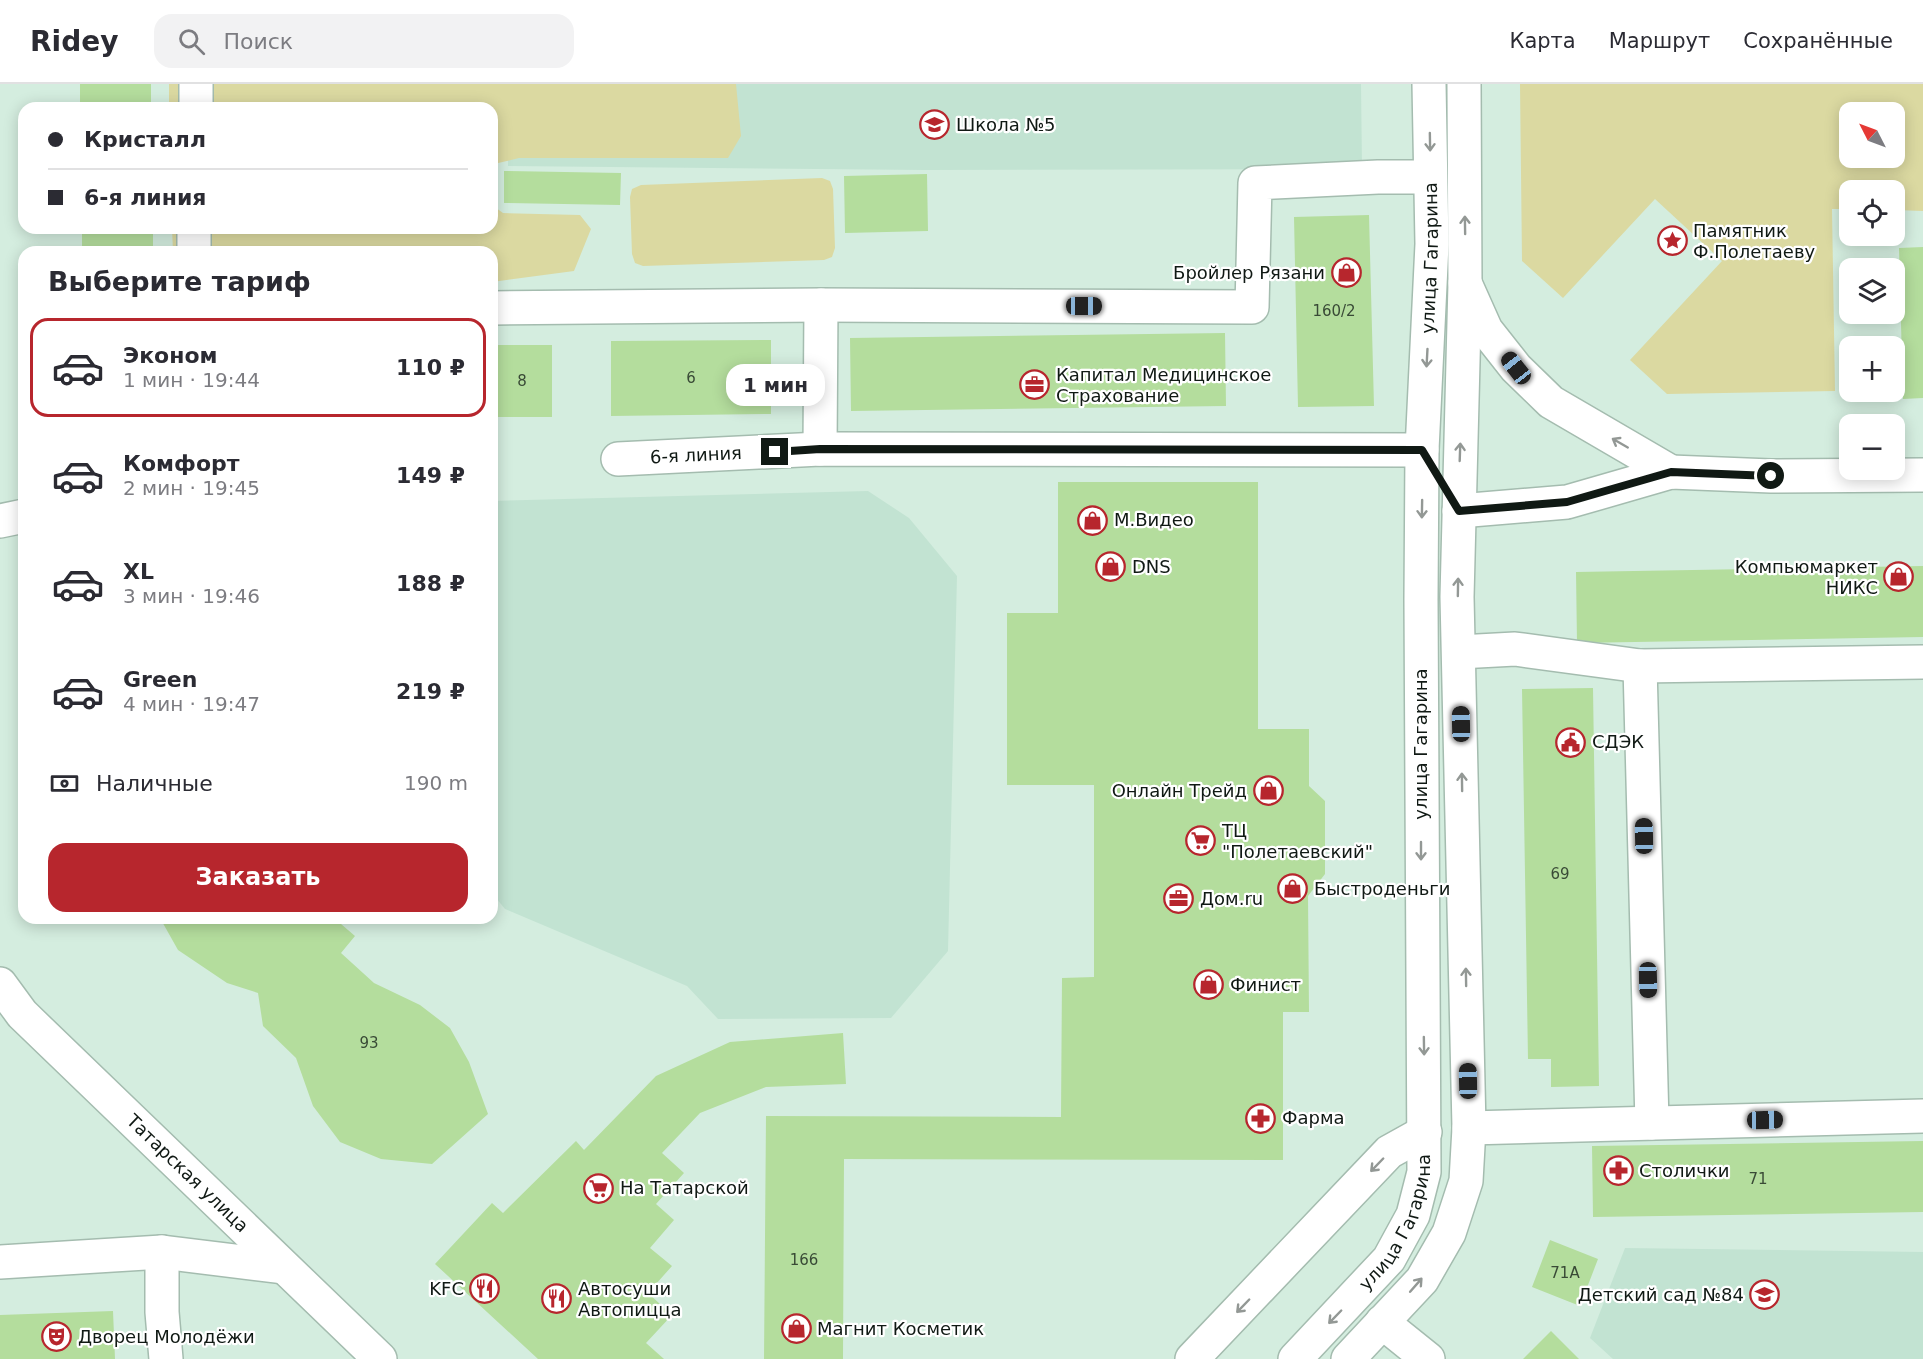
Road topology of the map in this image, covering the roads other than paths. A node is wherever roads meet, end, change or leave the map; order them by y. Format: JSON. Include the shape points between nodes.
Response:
{"nodes":[{"id":1,"x":196,"y":84,"type":"edge"},
{"id":2,"x":1429,"y":84,"type":"edge"},
{"id":3,"x":1464,"y":84,"type":"edge"},
{"id":4,"x":196,"y":102,"type":"edge"},
{"id":5,"x":1430,"y":177,"type":"junction"},
{"id":6,"x":1465,"y":283,"type":"junction"},
{"id":7,"x":821,"y":305,"type":"junction"},
{"id":8,"x":498,"y":309,"type":"edge"},
{"id":9,"x":820,"y":449,"type":"junction"},
{"id":10,"x":1422,"y":450,"type":"junction"},
{"id":11,"x":618,"y":459,"type":"dead end"},
{"id":12,"x":1671,"y":472,"type":"junction"},
{"id":13,"x":1923,"y":475,"type":"edge"},
{"id":14,"x":1459,"y":511,"type":"junction"},
{"id":15,"x":18,"y":517,"type":"edge"},
{"id":16,"x":0,"y":521,"type":"edge"},
{"id":17,"x":1421,"y":600,"type":"junction"},
{"id":18,"x":1459,"y":652,"type":"junction"},
{"id":19,"x":1923,"y":662,"type":"edge"},
{"id":20,"x":1640,"y":666,"type":"junction"},
{"id":21,"x":0,"y":984,"type":"edge"},
{"id":22,"x":1923,"y":1116,"type":"edge"},
{"id":23,"x":1652,"y":1123,"type":"junction"},
{"id":24,"x":1470,"y":1128,"type":"junction"},
{"id":25,"x":1425,"y":1132,"type":"junction"},
{"id":26,"x":162,"y":1252,"type":"junction"},
{"id":27,"x":0,"y":1262,"type":"edge"},
{"id":28,"x":284,"y":1267,"type":"junction"},
{"id":29,"x":1382,"y":1322,"type":"junction"},
{"id":30,"x":166,"y":1359,"type":"edge"},
{"id":31,"x":380,"y":1359,"type":"edge"},
{"id":32,"x":1192,"y":1359,"type":"edge"},
{"id":33,"x":1294,"y":1359,"type":"edge"},
{"id":34,"x":1348,"y":1359,"type":"edge"},
{"id":35,"x":1428,"y":1359,"type":"edge"}],
"edges":[{"from":1,"to":4,"type":"main road"},
{"from":2,"to":5,"type":"main road","name":"улица Гагарина","one_way":true},
{"from":6,"to":3,"type":"main road","name":"улица Гагарина","one_way":true},
{"from":5,"to":7,"type":"main road","via":[[1255,183],[1252,307]]},
{"from":5,"to":10,"type":"main road","name":"улица Гагарина","one_way":true,"via":[[1432,244]]},
{"from":12,"to":6,"type":"main road","one_way":true,"via":[[1551,402],[1516,368],[1486,330]]},
{"from":14,"to":6,"type":"main road","name":"улица Гагарина","one_way":true},
{"from":7,"to":8,"type":"main road"},
{"from":7,"to":9,"type":"main road"},
{"from":9,"to":10,"type":"main road","name":"6-я линия"},
{"from":9,"to":11,"type":"main road","name":"6-я линия"},
{"from":10,"to":14,"type":"main road"},
{"from":10,"to":17,"type":"main road","name":"улица Гагарина","one_way":true},
{"from":12,"to":13,"type":"main road"},
{"from":12,"to":14,"type":"main road","via":[[1567,502]]},
{"from":14,"to":17,"type":"main road"},
{"from":18,"to":14,"type":"main road","name":"улица Гагарина","one_way":true},
{"from":15,"to":16,"type":"main road"},
{"from":17,"to":25,"type":"main road","name":"улица Гагарина","one_way":true},
{"from":18,"to":20,"type":"main road","via":[[1515,649]]},
{"from":24,"to":18,"type":"main road","name":"улица Гагарина","one_way":true},
{"from":19,"to":20,"type":"main road"},
{"from":20,"to":23,"type":"main road"},
{"from":21,"to":28,"type":"main road","name":"Татарская улица","via":[[22,1014]]},
{"from":22,"to":23,"type":"main road"},
{"from":23,"to":24,"type":"main road"},
{"from":29,"to":24,"type":"main road","name":"улица Гагарина","one_way":true,"via":[[1422,1280],[1449,1233],[1466,1181]]},
{"from":25,"to":32,"type":"main road","one_way":true,"via":[[1389,1152]]},
{"from":25,"to":33,"type":"main road","name":"улица Гагарина","one_way":true,"via":[[1424,1173],[1413,1215],[1389,1259]]},
{"from":26,"to":27,"type":"main road"},
{"from":26,"to":28,"type":"main road"},
{"from":26,"to":30,"type":"main road"},
{"from":28,"to":31,"type":"main road","name":"Татарская улица"},
{"from":29,"to":34,"type":"main road","name":"улица Гагарина"},
{"from":29,"to":35,"type":"main road"}]}
